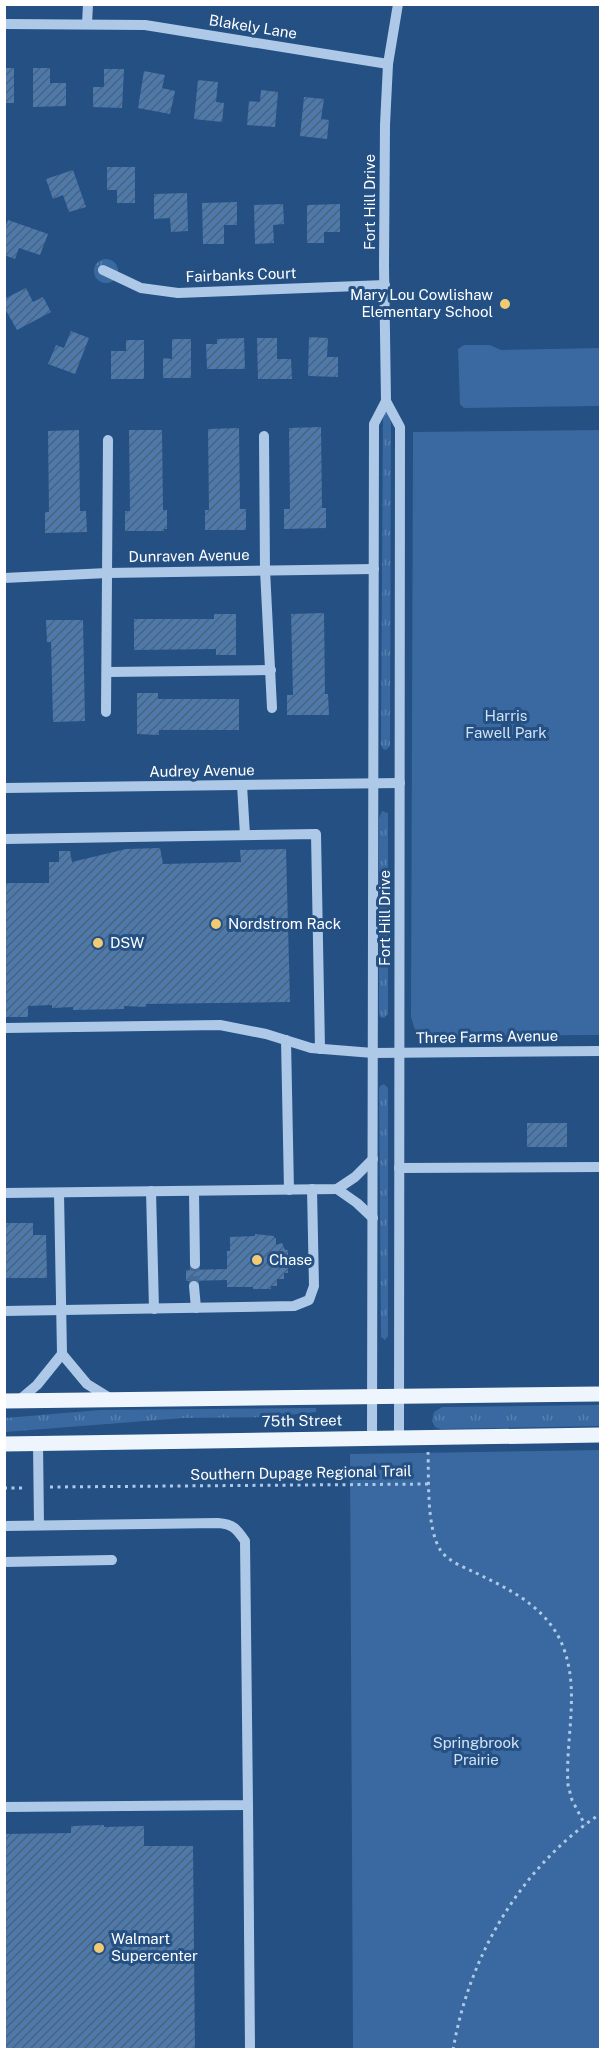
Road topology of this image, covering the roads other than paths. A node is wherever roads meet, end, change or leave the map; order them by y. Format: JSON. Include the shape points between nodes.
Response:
{"nodes":[{"id":1,"x":88,"y":4,"type":"edge"},
{"id":2,"x":398,"y":4,"type":"edge"},
{"id":3,"x":4,"y":24,"type":"edge"},
{"id":4,"x":87,"y":24,"type":"junction"},
{"id":5,"x":388,"y":64,"type":"junction"},
{"id":6,"x":104,"y":270,"type":"dead end"},
{"id":7,"x":385,"y":285,"type":"junction"},
{"id":8,"x":386,"y":401,"type":"junction"},
{"id":9,"x":264,"y":436,"type":"dead end"},
{"id":10,"x":108,"y":440,"type":"dead end"},
{"id":11,"x":374,"y":569,"type":"junction"},
{"id":12,"x":265,"y":570,"type":"junction"},
{"id":13,"x":106,"y":573,"type":"junction"},
{"id":14,"x":4,"y":578,"type":"edge"},
{"id":15,"x":271,"y":670,"type":"junction"},
{"id":16,"x":107,"y":672,"type":"junction"},
{"id":17,"x":272,"y":708,"type":"dead end"},
{"id":18,"x":106,"y":712,"type":"dead end"},
{"id":19,"x":400,"y":783,"type":"junction"},
{"id":20,"x":374,"y":784,"type":"junction"},
{"id":21,"x":243,"y":786,"type":"junction"},
{"id":22,"x":4,"y":789,"type":"edge"},
{"id":23,"x":245,"y":835,"type":"junction"},
{"id":24,"x":4,"y":838,"type":"edge"},
{"id":25,"x":4,"y":1028,"type":"edge"},
{"id":26,"x":286,"y":1040,"type":"junction"},
{"id":27,"x":320,"y":1049,"type":"junction"},
{"id":28,"x":600,"y":1051,"type":"edge"},
{"id":29,"x":373,"y":1053,"type":"junction"},
{"id":30,"x":400,"y":1053,"type":"junction"},
{"id":31,"x":373,"y":1160,"type":"junction"},
{"id":32,"x":600,"y":1167,"type":"edge"},
{"id":33,"x":399,"y":1168,"type":"junction"},
{"id":34,"x":312,"y":1189,"type":"junction"},
{"id":35,"x":337,"y":1189,"type":"junction"},
{"id":36,"x":289,"y":1190,"type":"junction"},
{"id":37,"x":151,"y":1191,"type":"junction"},
{"id":38,"x":194,"y":1191,"type":"junction"},
{"id":39,"x":4,"y":1193,"type":"edge"},
{"id":40,"x":59,"y":1193,"type":"junction"},
{"id":41,"x":373,"y":1218,"type":"junction"},
{"id":42,"x":195,"y":1264,"type":"tunnel mouth"},
{"id":43,"x":194,"y":1286,"type":"tunnel mouth"},
{"id":44,"x":196,"y":1308,"type":"junction"},
{"id":45,"x":154,"y":1309,"type":"junction"},
{"id":46,"x":60,"y":1310,"type":"junction"},
{"id":47,"x":4,"y":1311,"type":"edge"},
{"id":48,"x":62,"y":1354,"type":"junction"},
{"id":49,"x":600,"y":1394,"type":"edge"},
{"id":50,"x":372,"y":1397,"type":"junction"},
{"id":51,"x":399,"y":1397,"type":"junction"},
{"id":52,"x":113,"y":1400,"type":"junction"},
{"id":53,"x":11,"y":1401,"type":"edge"},
{"id":54,"x":600,"y":1436,"type":"edge"},
{"id":55,"x":372,"y":1438,"type":"junction"},
{"id":56,"x":399,"y":1438,"type":"junction"},
{"id":57,"x":38,"y":1443,"type":"junction"},
{"id":58,"x":4,"y":1444,"type":"edge"},
{"id":59,"x":4,"y":1526,"type":"edge"},
{"id":60,"x":39,"y":1526,"type":"junction"},
{"id":61,"x":112,"y":1560,"type":"dead end"},
{"id":62,"x":4,"y":1562,"type":"edge"},
{"id":63,"x":248,"y":1805,"type":"junction"},
{"id":64,"x":4,"y":1807,"type":"edge"},
{"id":65,"x":250,"y":2049,"type":"edge"}],
"edges":[{"from":1,"to":4,"type":"street"},
{"from":2,"to":5,"type":"street","name":"Fort Hill Drive"},
{"from":3,"to":4,"type":"street","name":"Blakely Lane"},
{"from":4,"to":5,"type":"street","name":"Blakely Lane","via":[[145,26]]},
{"from":5,"to":7,"type":"street","name":"Fort Hill Drive"},
{"from":6,"to":7,"type":"street","name":"Fairbanks Court","via":[[141,288],[178,293]]},
{"from":7,"to":8,"type":"street","name":"Fort Hill Drive"},
{"from":8,"to":11,"type":"street","name":"Fort Hill Drive","via":[[374,424]]},
{"from":8,"to":19,"type":"street","name":"Fort Hill Drive","via":[[400,427]]},
{"from":9,"to":12,"type":"street"},
{"from":10,"to":13,"type":"street"},
{"from":11,"to":12,"type":"street","name":"Dunraven Avenue"},
{"from":11,"to":20,"type":"street","name":"Fort Hill Drive"},
{"from":12,"to":13,"type":"street","name":"Dunraven Avenue"},
{"from":12,"to":15,"type":"street"},
{"from":13,"to":14,"type":"street","name":"Dunraven Avenue"},
{"from":13,"to":16,"type":"street"},
{"from":15,"to":16,"type":"street"},
{"from":15,"to":17,"type":"street"},
{"from":16,"to":18,"type":"street"},
{"from":19,"to":20,"type":"street","name":"Audrey Avenue"},
{"from":19,"to":30,"type":"street","name":"Fort Hill Drive"},
{"from":20,"to":21,"type":"street","name":"Audrey Avenue"},
{"from":20,"to":29,"type":"street","name":"Fort Hill Drive"},
{"from":21,"to":22,"type":"street","name":"Audrey Avenue"},
{"from":21,"to":23,"type":"street"},
{"from":23,"to":24,"type":"street"},
{"from":23,"to":27,"type":"street","via":[[316,834]]},
{"from":25,"to":26,"type":"street","name":"Three Farms Avenue","via":[[220,1025]]},
{"from":26,"to":27,"type":"street","name":"Three Farms Avenue"},
{"from":26,"to":36,"type":"street"},
{"from":27,"to":29,"type":"street","name":"Three Farms Avenue"},
{"from":28,"to":30,"type":"street","name":"Three Farms Avenue"},
{"from":29,"to":30,"type":"street","name":"Three Farms Avenue"},
{"from":29,"to":31,"type":"street","name":"Fort Hill Drive"},
{"from":30,"to":33,"type":"street","name":"Fort Hill Drive"},
{"from":31,"to":35,"type":"street"},
{"from":31,"to":41,"type":"street","name":"Fort Hill Drive"},
{"from":32,"to":33,"type":"street"},
{"from":33,"to":51,"type":"street","name":"Fort Hill Drive"},
{"from":34,"to":35,"type":"street"},
{"from":34,"to":36,"type":"street"},
{"from":34,"to":44,"type":"street","via":[[314,1286],[309,1300],[294,1306]]},
{"from":35,"to":41,"type":"street"},
{"from":36,"to":38,"type":"street"},
{"from":37,"to":38,"type":"street"},
{"from":37,"to":40,"type":"street"},
{"from":37,"to":45,"type":"street"},
{"from":38,"to":42,"type":"street"},
{"from":39,"to":40,"type":"street"},
{"from":40,"to":46,"type":"street"},
{"from":41,"to":50,"type":"street","name":"Fort Hill Drive"},
{"from":43,"to":44,"type":"street"},
{"from":44,"to":45,"type":"street"},
{"from":45,"to":46,"type":"street"},
{"from":46,"to":47,"type":"street"},
{"from":46,"to":48,"type":"street"},
{"from":48,"to":52,"type":"street","via":[[87,1384]]},
{"from":48,"to":53,"type":"street","via":[[37,1385]]},
{"from":49,"to":51,"type":"main road","name":"75th Street"},
{"from":50,"to":51,"type":"main road","name":"75th Street"},
{"from":50,"to":52,"type":"main road","name":"75th Street"},
{"from":50,"to":55,"type":"street","name":"Fort Hill Drive"},
{"from":51,"to":56,"type":"street","name":"Fort Hill Drive"},
{"from":52,"to":53,"type":"main road","name":"75th Street"},
{"from":54,"to":56,"type":"main road","name":"75th Street"},
{"from":55,"to":56,"type":"main road","name":"75th Street"},
{"from":55,"to":57,"type":"main road","name":"75th Street"},
{"from":57,"to":58,"type":"main road","name":"75th Street"},
{"from":57,"to":60,"type":"street"},
{"from":59,"to":60,"type":"street"},
{"from":60,"to":63,"type":"street","via":[[218,1523],[237,1528],[245,1541]]},
{"from":61,"to":62,"type":"street"},
{"from":63,"to":64,"type":"street"},
{"from":63,"to":65,"type":"street"}]}
